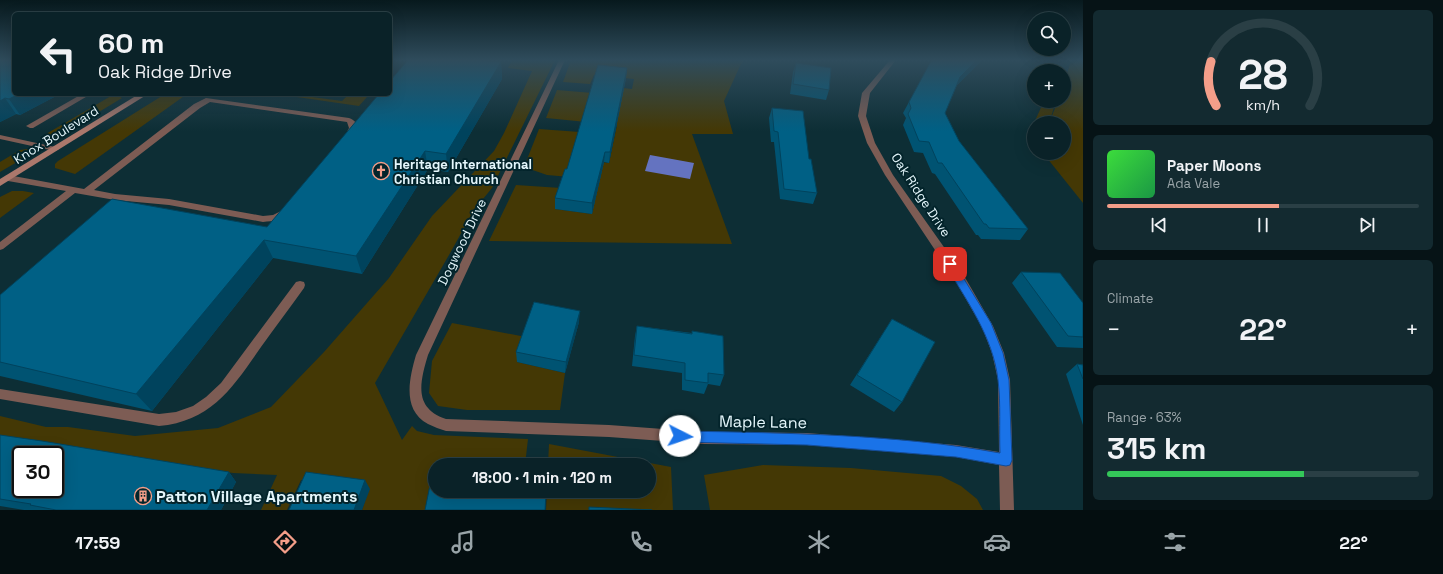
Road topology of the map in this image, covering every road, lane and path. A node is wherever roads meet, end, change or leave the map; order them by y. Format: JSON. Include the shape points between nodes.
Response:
{"nodes":[{"id":1,"x":551,"y":84,"type":"edge"},
{"id":2,"x":872,"y":84,"type":"edge"},
{"id":3,"x":83,"y":96,"type":"edge"},
{"id":4,"x":141,"y":96,"type":"edge"},
{"id":5,"x":30,"y":126,"type":"dead end"},
{"id":6,"x":0,"y":137,"type":"edge"},
{"id":7,"x":341,"y":146,"type":"edge"},
{"id":8,"x":55,"y":149,"type":"junction"},
{"id":9,"x":8,"y":178,"type":"junction"},
{"id":10,"x":0,"y":183,"type":"edge"},
{"id":11,"x":73,"y":190,"type":"junction"},
{"id":12,"x":86,"y":192,"type":"junction"},
{"id":13,"x":292,"y":207,"type":"edge"},
{"id":14,"x":0,"y":247,"type":"edge"},
{"id":15,"x":300,"y":285,"type":"dead end"},
{"id":16,"x":0,"y":394,"type":"edge"},
{"id":17,"x":446,"y":425,"type":"joint"},
{"id":18,"x":1006,"y":460,"type":"junction"},
{"id":19,"x":1007,"y":510,"type":"edge"}],
"edges":[{"from":1,"to":17,"type":"street","name":"Dogwood Drive","via":[[422,355],[415,378],[415,398],[422,414]]},
{"from":2,"to":18,"type":"street","name":"Oak Ridge Drive","via":[[866,93],[862,116],[871,143],[889,175],[959,277],[987,326],[998,353],[1004,380]]},
{"from":3,"to":5,"type":"street"},
{"from":4,"to":8,"type":"main road","name":"Knox Boulevard"},
{"from":6,"to":8,"type":"street"},
{"from":7,"to":12,"type":"street","via":[[351,134],[355,121],[209,100],[197,106]]},
{"from":8,"to":9,"type":"main road","name":"Knox Boulevard"},
{"from":9,"to":10,"type":"main road","name":"Knox Boulevard"},
{"from":9,"to":11,"type":"street"},
{"from":11,"to":12,"type":"street"},
{"from":11,"to":14,"type":"street"},
{"from":12,"to":13,"type":"street","via":[[170,202],[263,220],[275,218]]},
{"from":15,"to":16,"type":"street","via":[[222,391],[202,407],[184,416],[159,420]]},
{"from":17,"to":18,"type":"street","name":"Maple Lane","via":[[609,431],[704,438],[807,439],[956,451]]},
{"from":18,"to":19,"type":"street","name":"Oak Ridge Drive"}]}
